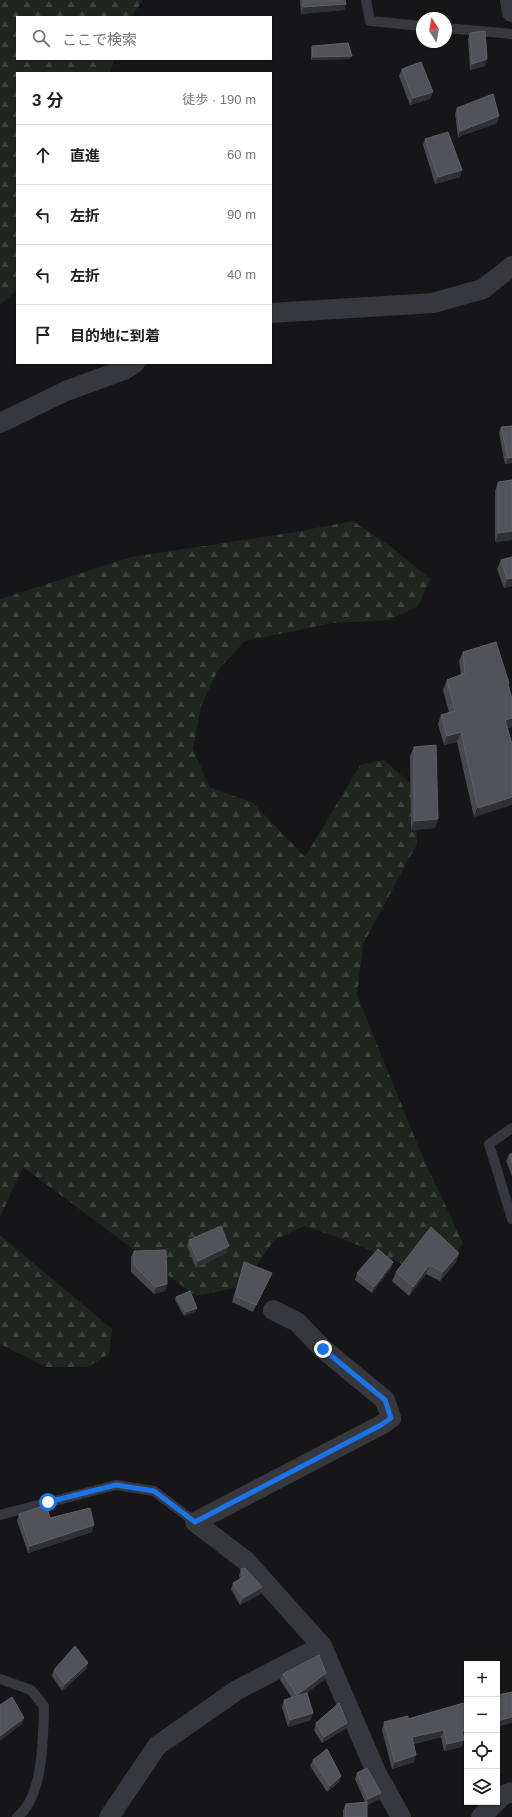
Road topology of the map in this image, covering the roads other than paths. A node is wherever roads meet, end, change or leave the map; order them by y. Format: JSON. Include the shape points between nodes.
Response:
{"nodes":[{"id":1,"x":366,"y":0,"type":"edge"},
{"id":2,"x":510,"y":0,"type":"edge"},
{"id":3,"x":512,"y":12,"type":"edge"},
{"id":4,"x":416,"y":25,"type":"edge"},
{"id":5,"x":452,"y":29,"type":"edge"},
{"id":6,"x":512,"y":34,"type":"edge"},
{"id":7,"x":512,"y":266,"type":"edge"},
{"id":8,"x":272,"y":313,"type":"edge"},
{"id":9,"x":134,"y":364,"type":"edge"},
{"id":10,"x":0,"y":423,"type":"edge"},
{"id":11,"x":512,"y":1128,"type":"edge"},
{"id":12,"x":512,"y":1219,"type":"edge"},
{"id":13,"x":273,"y":1310,"type":"dead end"},
{"id":14,"x":0,"y":1515,"type":"edge"},
{"id":15,"x":195,"y":1522,"type":"junction"},
{"id":16,"x":322,"y":1646,"type":"junction"},
{"id":17,"x":0,"y":1679,"type":"edge"},
{"id":18,"x":512,"y":1792,"type":"edge"},
{"id":19,"x":500,"y":1798,"type":"edge"},
{"id":20,"x":494,"y":1805,"type":"edge"},
{"id":21,"x":17,"y":1817,"type":"edge"},
{"id":22,"x":109,"y":1817,"type":"edge"},
{"id":23,"x":401,"y":1817,"type":"edge"},
{"id":24,"x":481,"y":1817,"type":"edge"}],
"edges":[{"from":1,"to":4,"type":"lane","via":[[370,21]]},
{"from":2,"to":3,"type":"street"},
{"from":5,"to":6,"type":"lane"},
{"from":7,"to":8,"type":"street","via":[[483,289],[433,303]]},
{"from":9,"to":10,"type":"street","via":[[66,391]]},
{"from":11,"to":12,"type":"lane","via":[[490,1144]]},
{"from":13,"to":15,"type":"street","via":[[297,1322],[323,1349],[385,1400],[391,1418]]},
{"from":14,"to":15,"type":"lane","via":[[116,1485],[154,1491]]},
{"from":15,"to":16,"type":"street","via":[[246,1561]]},
{"from":16,"to":22,"type":"street","via":[[237,1690],[157,1746]]},
{"from":16,"to":23,"type":"street","via":[[376,1772]]},
{"from":17,"to":21,"type":"lane","via":[[31,1690],[44,1706],[43,1749],[36,1786],[23,1812]]},
{"from":18,"to":19,"type":"street"},
{"from":20,"to":24,"type":"street"}]}
